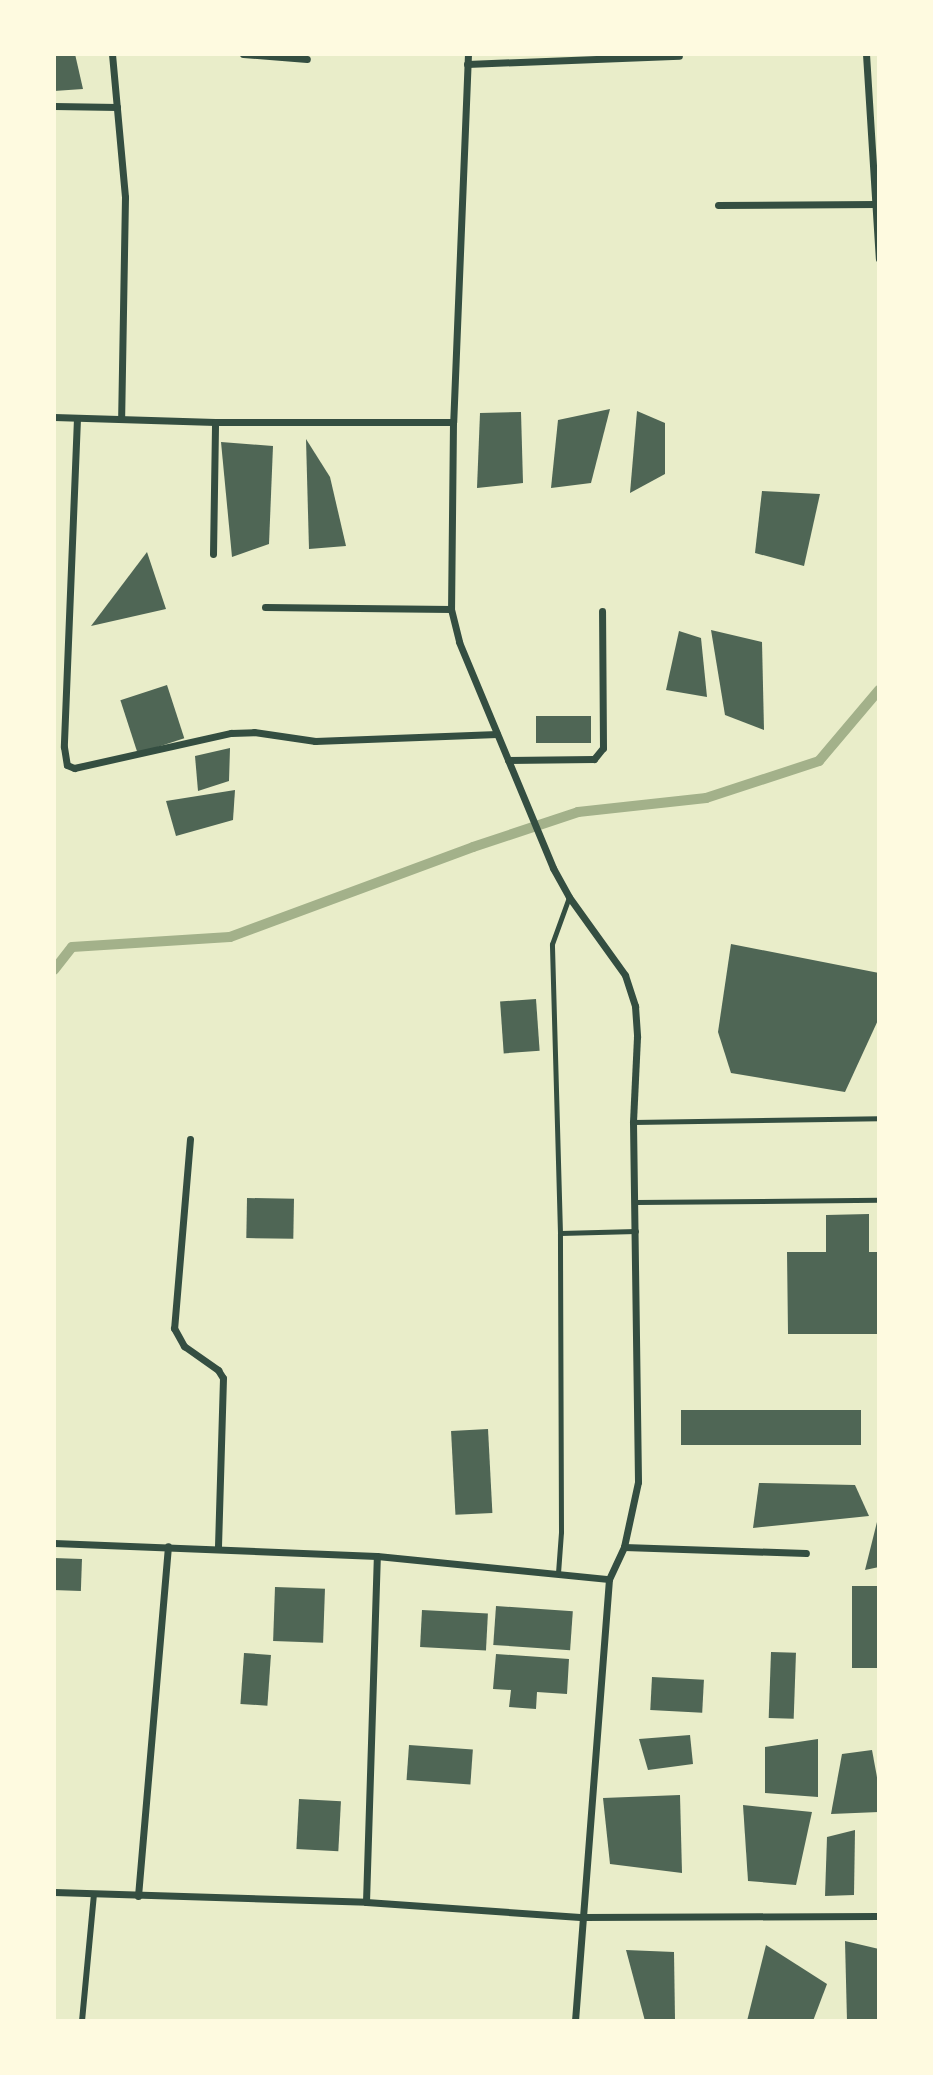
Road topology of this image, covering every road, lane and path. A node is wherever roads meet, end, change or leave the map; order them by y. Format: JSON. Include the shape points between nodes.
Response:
{"nodes":[{"id":1,"x":112,"y":54,"type":"edge"},
{"id":2,"x":243,"y":54,"type":"edge"},
{"id":3,"x":468,"y":54,"type":"edge"},
{"id":4,"x":866,"y":54,"type":"edge"},
{"id":5,"x":679,"y":55,"type":"edge"},
{"id":6,"x":307,"y":59,"type":"dead end"},
{"id":7,"x":467,"y":64,"type":"junction"},
{"id":8,"x":54,"y":106,"type":"edge"},
{"id":9,"x":117,"y":107,"type":"junction"},
{"id":10,"x":875,"y":146,"type":"edge"},
{"id":11,"x":876,"y":204,"type":"junction"},
{"id":12,"x":718,"y":205,"type":"dead end"},
{"id":13,"x":879,"y":259,"type":"edge"},
{"id":14,"x":54,"y":417,"type":"edge"},
{"id":15,"x":121,"y":417,"type":"junction"},
{"id":16,"x":77,"y":418,"type":"junction"},
{"id":17,"x":215,"y":422,"type":"junction"},
{"id":18,"x":453,"y":422,"type":"junction"},
{"id":19,"x":213,"y":554,"type":"dead end"},
{"id":20,"x":265,"y":607,"type":"dead end"},
{"id":21,"x":451,"y":609,"type":"junction"},
{"id":22,"x":602,"y":611,"type":"dead end"},
{"id":23,"x":497,"y":734,"type":"junction"},
{"id":24,"x":508,"y":760,"type":"junction"},
{"id":25,"x":569,"y":897,"type":"junction"},
{"id":26,"x":879,"y":1118,"type":"edge"},
{"id":27,"x":633,"y":1122,"type":"junction"},
{"id":28,"x":190,"y":1139,"type":"dead end"},
{"id":29,"x":879,"y":1200,"type":"edge"},
{"id":30,"x":635,"y":1202,"type":"junction"},
{"id":31,"x":636,"y":1231,"type":"junction"},
{"id":32,"x":560,"y":1233,"type":"junction"},
{"id":33,"x":54,"y":1543,"type":"edge"},
{"id":34,"x":168,"y":1546,"type":"junction"},
{"id":35,"x":624,"y":1547,"type":"junction"},
{"id":36,"x":218,"y":1549,"type":"junction"},
{"id":37,"x":806,"y":1553,"type":"dead end"},
{"id":38,"x":377,"y":1556,"type":"junction"},
{"id":39,"x":558,"y":1573,"type":"junction"},
{"id":40,"x":609,"y":1579,"type":"junction"},
{"id":41,"x":54,"y":1892,"type":"edge"},
{"id":42,"x":94,"y":1895,"type":"junction"},
{"id":43,"x":138,"y":1896,"type":"junction"},
{"id":44,"x":366,"y":1902,"type":"junction"},
{"id":45,"x":879,"y":1916,"type":"edge"},
{"id":46,"x":583,"y":1917,"type":"junction"},
{"id":47,"x":82,"y":2021,"type":"edge"},
{"id":48,"x":575,"y":2021,"type":"edge"}],
"edges":[{"from":1,"to":9,"type":"street"},
{"from":2,"to":6,"type":"street"},
{"from":3,"to":7,"type":"street"},
{"from":4,"to":10,"type":"street"},
{"from":5,"to":7,"type":"street"},
{"from":7,"to":18,"type":"street"},
{"from":8,"to":9,"type":"street"},
{"from":9,"to":15,"type":"street","via":[[125,197]]},
{"from":10,"to":11,"type":"street"},
{"from":11,"to":12,"type":"street"},
{"from":11,"to":13,"type":"street"},
{"from":14,"to":16,"type":"street"},
{"from":15,"to":16,"type":"street"},
{"from":15,"to":17,"type":"street"},
{"from":16,"to":23,"type":"street","via":[[67,765],[74,768],[231,733],[315,741]]},
{"from":17,"to":18,"type":"street"},
{"from":17,"to":19,"type":"street"},
{"from":18,"to":21,"type":"street"},
{"from":20,"to":21,"type":"street"},
{"from":21,"to":23,"type":"street","via":[[459,642]]},
{"from":22,"to":24,"type":"street","via":[[603,748],[594,759]]},
{"from":23,"to":24,"type":"street"},
{"from":24,"to":25,"type":"street"},
{"from":25,"to":27,"type":"street","via":[[625,975],[635,1006]]},
{"from":25,"to":32,"type":"lane","via":[[552,944]]},
{"from":26,"to":27,"type":"lane"},
{"from":27,"to":30,"type":"street"},
{"from":28,"to":36,"type":"street","via":[[174,1328],[184,1346],[219,1370],[223,1378]]},
{"from":29,"to":30,"type":"lane"},
{"from":30,"to":31,"type":"street"},
{"from":31,"to":32,"type":"lane"},
{"from":31,"to":35,"type":"street","via":[[638,1482]]},
{"from":32,"to":39,"type":"lane"},
{"from":33,"to":34,"type":"street"},
{"from":34,"to":36,"type":"street"},
{"from":34,"to":43,"type":"street"},
{"from":35,"to":37,"type":"street"},
{"from":35,"to":40,"type":"street"},
{"from":36,"to":38,"type":"street"},
{"from":38,"to":39,"type":"street"},
{"from":38,"to":44,"type":"street"},
{"from":39,"to":40,"type":"street"},
{"from":40,"to":46,"type":"street"},
{"from":41,"to":42,"type":"street"},
{"from":42,"to":43,"type":"street"},
{"from":42,"to":47,"type":"street"},
{"from":43,"to":44,"type":"street"},
{"from":44,"to":46,"type":"street"},
{"from":45,"to":46,"type":"street"},
{"from":46,"to":48,"type":"street"}]}
